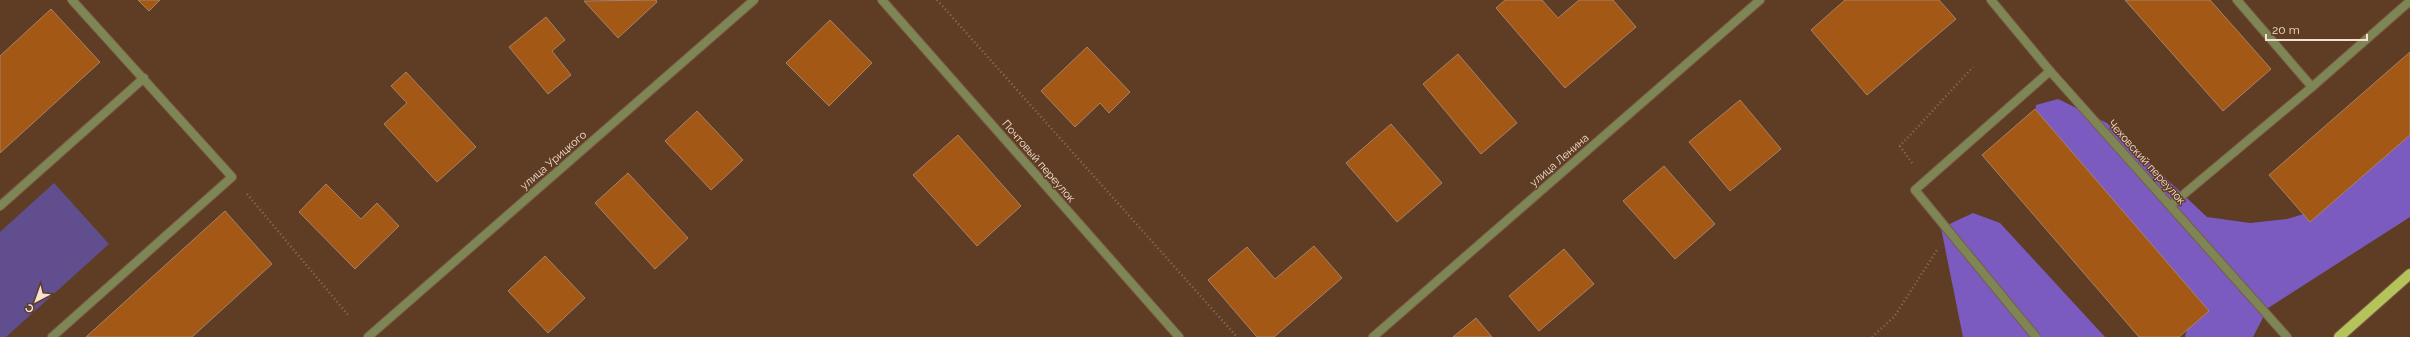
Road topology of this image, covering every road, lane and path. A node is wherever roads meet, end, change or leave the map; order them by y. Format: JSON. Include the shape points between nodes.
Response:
{"nodes":[{"id":1,"x":72,"y":0,"type":"edge"},
{"id":2,"x":754,"y":0,"type":"edge"},
{"id":3,"x":882,"y":0,"type":"edge"},
{"id":4,"x":937,"y":0,"type":"edge"},
{"id":5,"x":1760,"y":0,"type":"edge"},
{"id":6,"x":1991,"y":0,"type":"edge"},
{"id":7,"x":2237,"y":0,"type":"edge"},
{"id":8,"x":2410,"y":1,"type":"edge"},
{"id":9,"x":1973,"y":67,"type":"dead end"},
{"id":10,"x":2050,"y":71,"type":"junction"},
{"id":11,"x":144,"y":78,"type":"junction"},
{"id":12,"x":2312,"y":87,"type":"junction"},
{"id":13,"x":232,"y":177,"type":"junction"},
{"id":14,"x":1925,"y":181,"type":"junction"},
{"id":15,"x":2171,"y":205,"type":"junction"},
{"id":16,"x":0,"y":206,"type":"edge"},
{"id":17,"x":1949,"y":231,"type":"junction"},
{"id":18,"x":2409,"y":278,"type":"edge"},
{"id":19,"x":349,"y":316,"type":"dead end"},
{"id":20,"x":2035,"y":336,"type":"edge"},
{"id":21,"x":52,"y":337,"type":"edge"},
{"id":22,"x":368,"y":337,"type":"edge"},
{"id":23,"x":1179,"y":337,"type":"edge"},
{"id":24,"x":1237,"y":337,"type":"edge"},
{"id":25,"x":1373,"y":337,"type":"edge"},
{"id":26,"x":1872,"y":337,"type":"edge"},
{"id":27,"x":2287,"y":337,"type":"edge"},
{"id":28,"x":2339,"y":337,"type":"edge"}],
"edges":[{"from":1,"to":11,"type":"street"},
{"from":2,"to":22,"type":"street","name":"улица Урицкого"},
{"from":3,"to":23,"type":"street","name":"Почтовый переулок"},
{"from":4,"to":24,"type":"path"},
{"from":5,"to":25,"type":"street","name":"улица Ленина"},
{"from":6,"to":10,"type":"street","name":"Чеховский переулок"},
{"from":7,"to":12,"type":"street"},
{"from":8,"to":12,"type":"street"},
{"from":9,"to":14,"type":"path","via":[[1900,146]]},
{"from":10,"to":14,"type":"street"},
{"from":10,"to":15,"type":"street","name":"Чеховский переулок"},
{"from":11,"to":13,"type":"street"},
{"from":11,"to":16,"type":"street"},
{"from":12,"to":15,"type":"street"},
{"from":13,"to":19,"type":"path"},
{"from":13,"to":21,"type":"street"},
{"from":14,"to":17,"type":"street","via":[[1915,190]]},
{"from":15,"to":27,"type":"street","name":"Чеховский переулок"},
{"from":17,"to":20,"type":"street"},
{"from":17,"to":26,"type":"path","via":[[1894,316]]},
{"from":18,"to":28,"type":"main road"}]}
